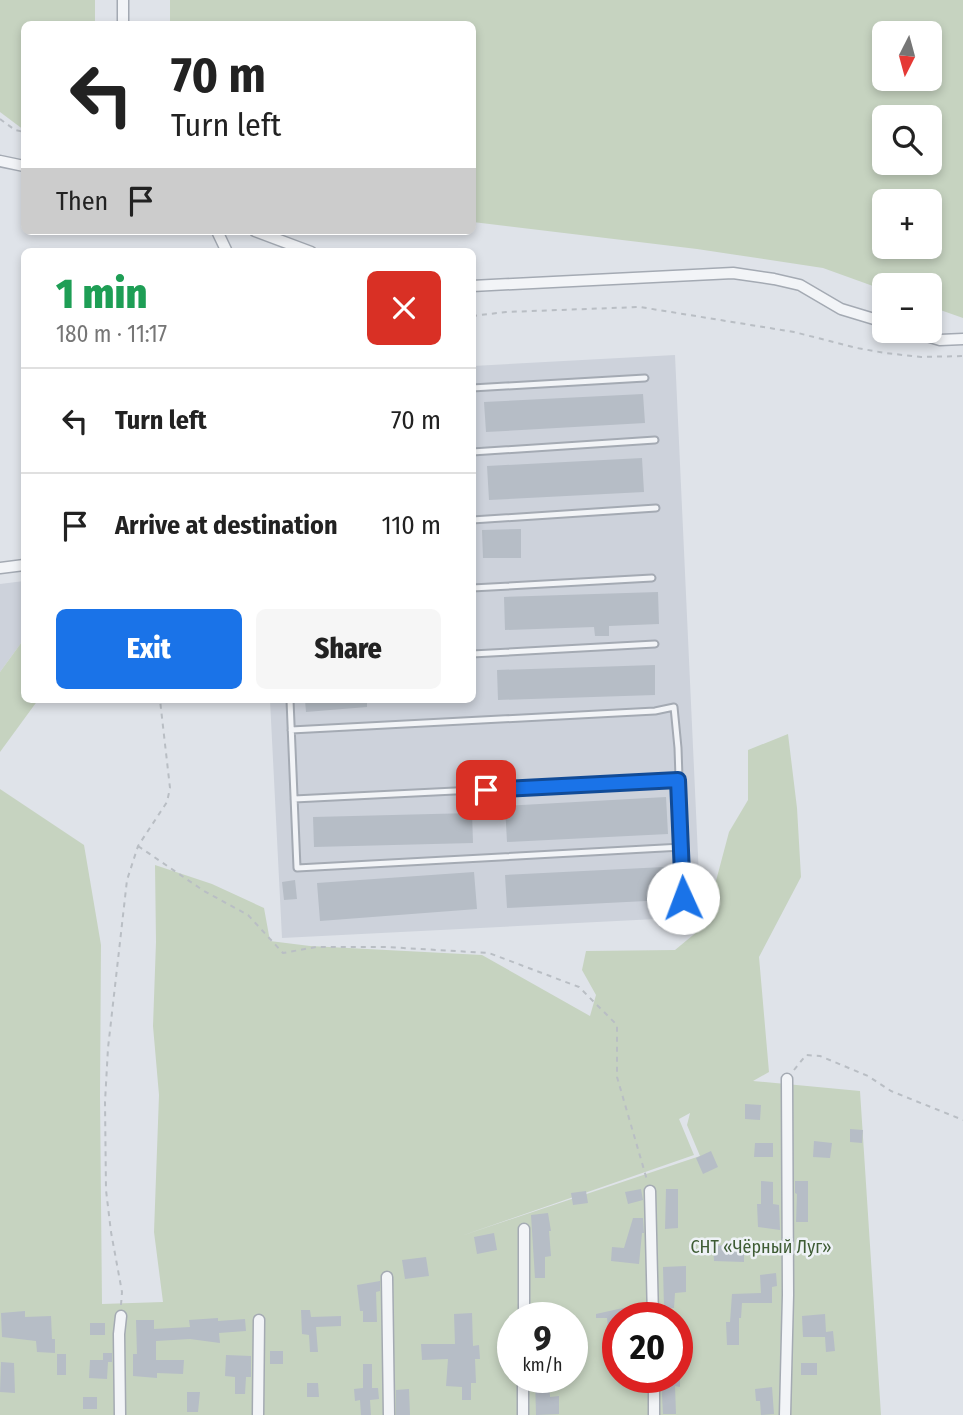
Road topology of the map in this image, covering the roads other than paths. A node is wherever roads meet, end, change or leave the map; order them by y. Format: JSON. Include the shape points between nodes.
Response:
{"nodes":[{"id":1,"x":123,"y":0,"type":"edge"},
{"id":2,"x":123,"y":21,"type":"edge"},
{"id":3,"x":0,"y":161,"type":"edge"},
{"id":4,"x":21,"y":165,"type":"edge"},
{"id":5,"x":266,"y":235,"type":"edge"},
{"id":6,"x":300,"y":248,"type":"edge"},
{"id":7,"x":476,"y":286,"type":"edge"},
{"id":8,"x":872,"y":318,"type":"edge"},
{"id":9,"x":942,"y":340,"type":"edge"},
{"id":10,"x":963,"y":340,"type":"edge"},
{"id":11,"x":645,"y":377,"type":"dead end"},
{"id":12,"x":476,"y":388,"type":"edge"},
{"id":13,"x":655,"y":440,"type":"dead end"},
{"id":14,"x":476,"y":452,"type":"edge"},
{"id":15,"x":656,"y":508,"type":"dead end"},
{"id":16,"x":476,"y":520,"type":"edge"},
{"id":17,"x":21,"y":565,"type":"edge"},
{"id":18,"x":0,"y":568,"type":"edge"},
{"id":19,"x":652,"y":578,"type":"dead end"},
{"id":20,"x":476,"y":588,"type":"edge"},
{"id":21,"x":655,"y":644,"type":"dead end"},
{"id":22,"x":476,"y":654,"type":"edge"},
{"id":23,"x":290,"y":703,"type":"edge"},
{"id":24,"x":291,"y":730,"type":"junction"},
{"id":25,"x":678,"y":780,"type":"junction"},
{"id":26,"x":293,"y":799,"type":"junction"},
{"id":27,"x":682,"y":847,"type":"junction"},
{"id":28,"x":683,"y":898,"type":"dead end"},
{"id":29,"x":787,"y":1079,"type":"road end"},
{"id":30,"x":650,"y":1191,"type":"road end"},
{"id":31,"x":524,"y":1229,"type":"dead end"},
{"id":32,"x":387,"y":1277,"type":"dead end"},
{"id":33,"x":524,"y":1302,"type":"edge"},
{"id":34,"x":653,"y":1302,"type":"edge"},
{"id":35,"x":121,"y":1316,"type":"road end"},
{"id":36,"x":259,"y":1320,"type":"dead end"},
{"id":37,"x":523,"y":1393,"type":"edge"},
{"id":38,"x":654,"y":1393,"type":"edge"},
{"id":39,"x":120,"y":1415,"type":"edge"},
{"id":40,"x":258,"y":1415,"type":"edge"},
{"id":41,"x":389,"y":1415,"type":"edge"},
{"id":42,"x":523,"y":1415,"type":"edge"},
{"id":43,"x":654,"y":1415,"type":"edge"},
{"id":44,"x":785,"y":1415,"type":"edge"}],
"edges":[{"from":1,"to":2,"type":"street"},
{"from":3,"to":4,"type":"street"},
{"from":5,"to":6,"type":"street"},
{"from":7,"to":8,"type":"street","via":[[733,273],[800,285],[841,309]]},
{"from":9,"to":10,"type":"street"},
{"from":11,"to":12,"type":"lane"},
{"from":13,"to":14,"type":"lane"},
{"from":15,"to":16,"type":"lane"},
{"from":17,"to":18,"type":"street"},
{"from":19,"to":20,"type":"lane"},
{"from":21,"to":22,"type":"lane"},
{"from":23,"to":24,"type":"lane"},
{"from":24,"to":25,"type":"lane","via":[[674,707]]},
{"from":24,"to":26,"type":"lane"},
{"from":25,"to":26,"type":"lane"},
{"from":25,"to":27,"type":"lane"},
{"from":26,"to":27,"type":"lane","via":[[297,869]]},
{"from":27,"to":28,"type":"lane"},
{"from":29,"to":44,"type":"street"},
{"from":30,"to":34,"type":"street"},
{"from":31,"to":33,"type":"street"},
{"from":32,"to":41,"type":"street"},
{"from":35,"to":39,"type":"street"},
{"from":36,"to":40,"type":"street"},
{"from":37,"to":42,"type":"street"},
{"from":38,"to":43,"type":"street"}]}
